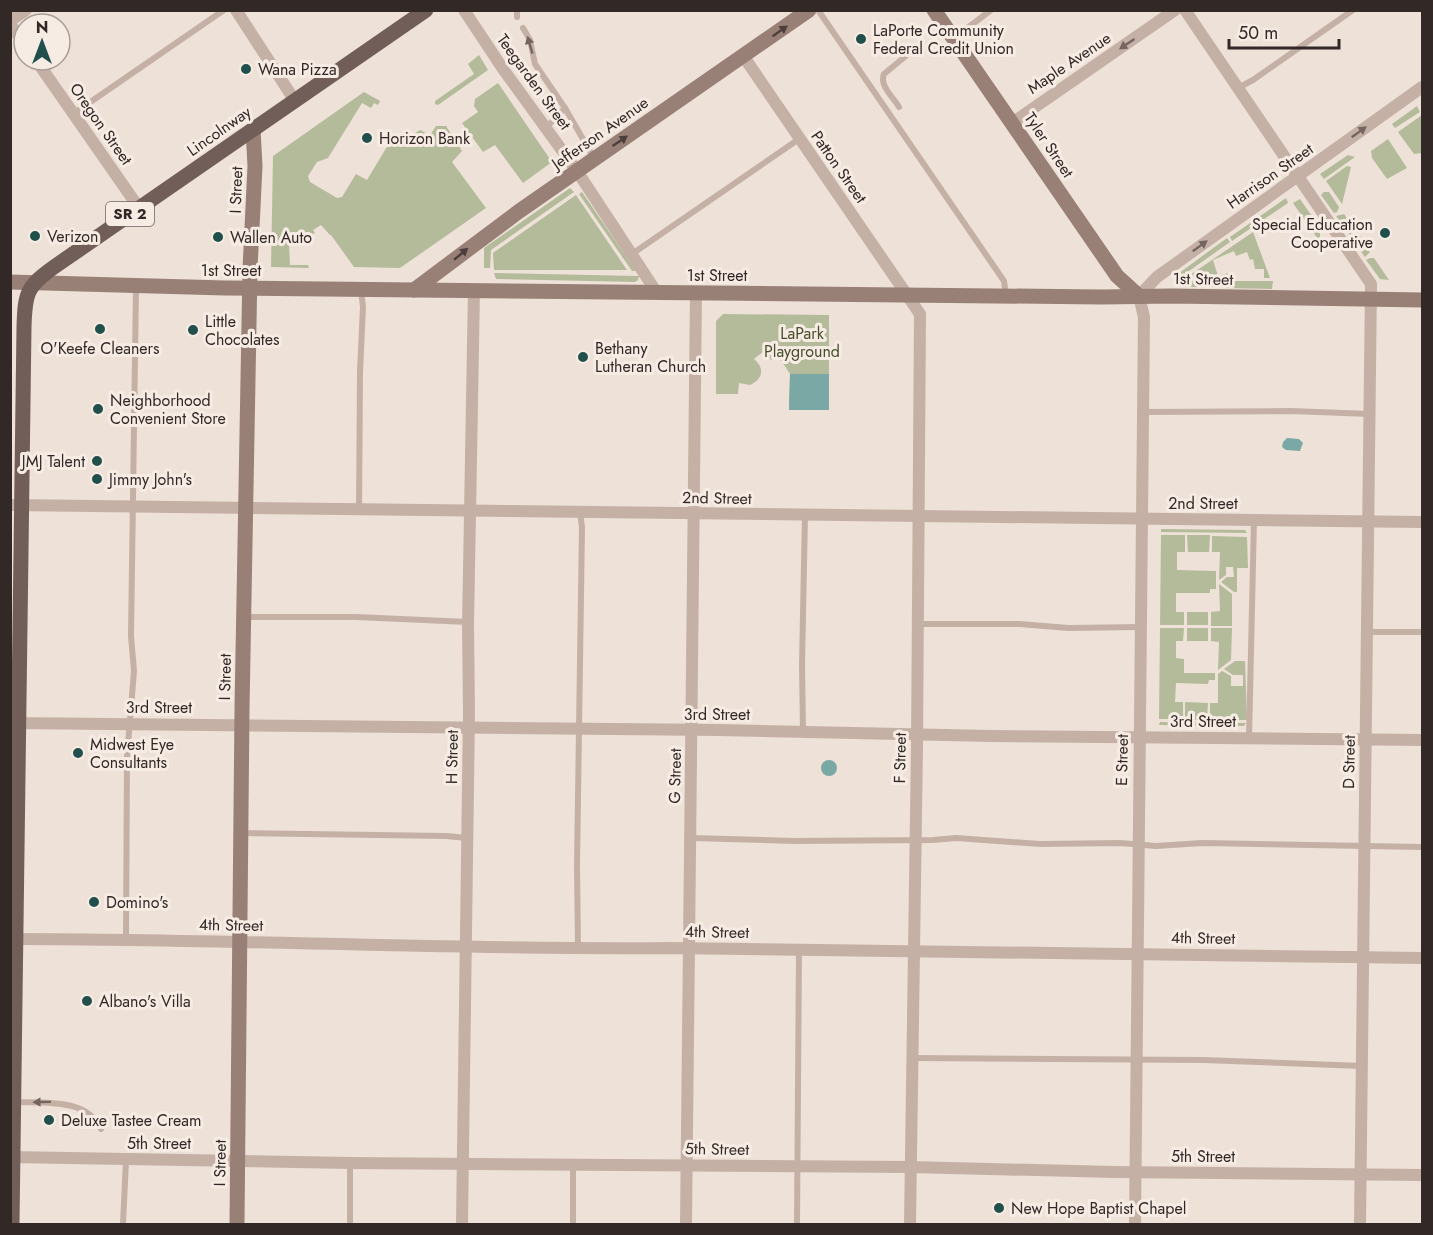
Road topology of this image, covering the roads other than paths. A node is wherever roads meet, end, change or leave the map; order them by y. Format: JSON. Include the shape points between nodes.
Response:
{"nodes":[{"id":1,"x":26,"y":10,"type":"edge"},
{"id":2,"x":224,"y":10,"type":"edge"},
{"id":3,"x":236,"y":10,"type":"edge"},
{"id":4,"x":426,"y":10,"type":"edge"},
{"id":5,"x":464,"y":10,"type":"edge"},
{"id":6,"x":810,"y":10,"type":"edge"},
{"id":7,"x":818,"y":10,"type":"edge"},
{"id":8,"x":934,"y":10,"type":"edge"},
{"id":9,"x":991,"y":10,"type":"edge"},
{"id":10,"x":1175,"y":10,"type":"edge"},
{"id":11,"x":1185,"y":10,"type":"edge"},
{"id":12,"x":1353,"y":10,"type":"edge"},
{"id":13,"x":10,"y":22,"type":"edge"},
{"id":14,"x":523,"y":28,"type":"dead end"},
{"id":15,"x":953,"y":39,"type":"junction"},
{"id":16,"x":913,"y":50,"type":"dead end"},
{"id":17,"x":744,"y":57,"type":"junction"},
{"id":18,"x":44,"y":72,"type":"edge"},
{"id":19,"x":1422,"y":87,"type":"edge"},
{"id":20,"x":1238,"y":88,"type":"junction"},
{"id":21,"x":295,"y":101,"type":"junction"},
{"id":22,"x":899,"y":107,"type":"dead end"},
{"id":23,"x":565,"y":108,"type":"junction"},
{"id":24,"x":74,"y":114,"type":"junction"},
{"id":25,"x":1011,"y":123,"type":"junction"},
{"id":26,"x":546,"y":128,"type":"junction"},
{"id":27,"x":253,"y":129,"type":"junction"},
{"id":28,"x":799,"y":139,"type":"junction"},
{"id":29,"x":595,"y":159,"type":"junction"},
{"id":30,"x":577,"y":171,"type":"junction"},
{"id":31,"x":1297,"y":177,"type":"junction"},
{"id":32,"x":139,"y":207,"type":"junction"},
{"id":33,"x":631,"y":254,"type":"junction"},
{"id":34,"x":10,"y":282,"type":"edge"},
{"id":35,"x":34,"y":283,"type":"junction"},
{"id":36,"x":136,"y":287,"type":"junction"},
{"id":37,"x":250,"y":288,"type":"junction"},
{"id":38,"x":361,"y":289,"type":"junction"},
{"id":39,"x":414,"y":290,"type":"junction"},
{"id":40,"x":474,"y":290,"type":"junction"},
{"id":41,"x":657,"y":293,"type":"junction"},
{"id":42,"x":696,"y":293,"type":"junction"},
{"id":43,"x":909,"y":295,"type":"junction"},
{"id":44,"x":1006,"y":296,"type":"junction"},
{"id":45,"x":1139,"y":296,"type":"junction"},
{"id":46,"x":1372,"y":299,"type":"junction"},
{"id":47,"x":1422,"y":300,"type":"edge"},
{"id":48,"x":1143,"y":412,"type":"junction"},
{"id":49,"x":1370,"y":414,"type":"junction"},
{"id":50,"x":16,"y":505,"type":"edge"},
{"id":51,"x":134,"y":507,"type":"junction"},
{"id":52,"x":245,"y":509,"type":"junction"},
{"id":53,"x":359,"y":510,"type":"junction"},
{"id":54,"x":471,"y":511,"type":"junction"},
{"id":55,"x":580,"y":513,"type":"junction"},
{"id":56,"x":694,"y":514,"type":"junction"},
{"id":57,"x":805,"y":515,"type":"junction"},
{"id":58,"x":919,"y":516,"type":"junction"},
{"id":59,"x":1143,"y":519,"type":"junction"},
{"id":60,"x":1254,"y":520,"type":"junction"},
{"id":61,"x":1368,"y":521,"type":"junction"},
{"id":62,"x":1422,"y":522,"type":"edge"},
{"id":63,"x":15,"y":609,"type":"edge"},
{"id":64,"x":244,"y":617,"type":"junction"},
{"id":65,"x":468,"y":622,"type":"junction"},
{"id":66,"x":918,"y":624,"type":"junction"},
{"id":67,"x":1141,"y":627,"type":"junction"},
{"id":68,"x":1367,"y":632,"type":"junction"},
{"id":69,"x":1422,"y":632,"type":"edge"},
{"id":70,"x":15,"y":723,"type":"edge"},
{"id":71,"x":131,"y":724,"type":"junction"},
{"id":72,"x":242,"y":725,"type":"junction"},
{"id":73,"x":469,"y":727,"type":"junction"},
{"id":74,"x":579,"y":729,"type":"junction"},
{"id":75,"x":692,"y":730,"type":"junction"},
{"id":76,"x":803,"y":732,"type":"junction"},
{"id":77,"x":917,"y":734,"type":"junction"},
{"id":78,"x":1139,"y":737,"type":"junction"},
{"id":79,"x":1249,"y":738,"type":"junction"},
{"id":80,"x":1366,"y":739,"type":"junction"},
{"id":81,"x":1422,"y":740,"type":"edge"},
{"id":82,"x":241,"y":832,"type":"junction"},
{"id":83,"x":467,"y":838,"type":"junction"},
{"id":84,"x":691,"y":838,"type":"junction"},
{"id":85,"x":915,"y":841,"type":"junction"},
{"id":86,"x":1138,"y":845,"type":"junction"},
{"id":87,"x":1365,"y":847,"type":"junction"},
{"id":88,"x":1422,"y":847,"type":"edge"},
{"id":89,"x":13,"y":939,"type":"edge"},
{"id":90,"x":126,"y":940,"type":"junction"},
{"id":91,"x":240,"y":942,"type":"junction"},
{"id":92,"x":466,"y":945,"type":"junction"},
{"id":93,"x":690,"y":948,"type":"junction"},
{"id":94,"x":578,"y":949,"type":"junction"},
{"id":95,"x":799,"y":950,"type":"junction"},
{"id":96,"x":913,"y":951,"type":"junction"},
{"id":97,"x":1137,"y":953,"type":"junction"},
{"id":98,"x":1363,"y":956,"type":"junction"},
{"id":99,"x":1422,"y":958,"type":"edge"},
{"id":100,"x":912,"y":1058,"type":"junction"},
{"id":101,"x":1137,"y":1061,"type":"junction"},
{"id":102,"x":1362,"y":1066,"type":"junction"},
{"id":103,"x":14,"y":1102,"type":"junction"},
{"id":104,"x":101,"y":1129,"type":"dead end"},
{"id":105,"x":12,"y":1157,"type":"edge"},
{"id":106,"x":126,"y":1160,"type":"junction"},
{"id":107,"x":238,"y":1160,"type":"junction"},
{"id":108,"x":350,"y":1163,"type":"junction"},
{"id":109,"x":463,"y":1163,"type":"junction"},
{"id":110,"x":574,"y":1163,"type":"junction"},
{"id":111,"x":687,"y":1165,"type":"junction"},
{"id":112,"x":798,"y":1167,"type":"junction"},
{"id":113,"x":910,"y":1167,"type":"junction"},
{"id":114,"x":1136,"y":1172,"type":"junction"},
{"id":115,"x":1360,"y":1175,"type":"junction"},
{"id":116,"x":1422,"y":1175,"type":"edge"},
{"id":117,"x":12,"y":1224,"type":"edge"},
{"id":118,"x":123,"y":1224,"type":"edge"},
{"id":119,"x":237,"y":1224,"type":"edge"},
{"id":120,"x":350,"y":1224,"type":"edge"},
{"id":121,"x":462,"y":1224,"type":"edge"},
{"id":122,"x":573,"y":1224,"type":"edge"},
{"id":123,"x":686,"y":1224,"type":"edge"},
{"id":124,"x":797,"y":1224,"type":"edge"},
{"id":125,"x":910,"y":1224,"type":"edge"},
{"id":126,"x":1135,"y":1224,"type":"edge"},
{"id":127,"x":1360,"y":1224,"type":"edge"}],
"edges":[{"from":1,"to":13,"type":"street"},
{"from":2,"to":24,"type":"lane"},
{"from":3,"to":21,"type":"street"},
{"from":4,"to":21,"type":"main road","name":"Lincolnway","number":"SR 2"},
{"from":5,"to":26,"type":"street","name":"Teegarden Street"},
{"from":17,"to":6,"type":"street","name":"Jefferson Avenue","one_way":true},
{"from":7,"to":44,"type":"lane","via":[[1004,281]]},
{"from":8,"to":15,"type":"street","name":"Tyler Street"},
{"from":9,"to":15,"type":"lane"},
{"from":10,"to":25,"type":"street","name":"Maple Avenue","one_way":true},
{"from":11,"to":20,"type":"street"},
{"from":12,"to":20,"type":"lane"},
{"from":23,"to":14,"type":"lane","one_way":true,"via":[[535,64]]},
{"from":15,"to":25,"type":"street","name":"Tyler Street"},
{"from":16,"to":22,"type":"lane","via":[[882,78]]},
{"from":17,"to":28,"type":"street","name":"Patton Street"},
{"from":29,"to":17,"type":"street","name":"Jefferson Avenue","one_way":true},
{"from":18,"to":24,"type":"street","name":"Oregon Street"},
{"from":31,"to":19,"type":"street","name":"Harrison Street","one_way":true},
{"from":20,"to":31,"type":"street"},
{"from":21,"to":27,"type":"main road","name":"Lincolnway","number":"SR 2"},
{"from":23,"to":26,"type":"lane"},
{"from":23,"to":29,"type":"lane"},
{"from":24,"to":32,"type":"street","name":"Oregon Street"},
{"from":25,"to":45,"type":"street","name":"Tyler Street","via":[[1117,276]]},
{"from":26,"to":30,"type":"street","name":"Teegarden Street"},
{"from":27,"to":32,"type":"main road","name":"Lincolnway","number":"SR 2"},
{"from":27,"to":37,"type":"street","name":"I Street"},
{"from":28,"to":33,"type":"lane"},
{"from":28,"to":43,"type":"street","name":"Patton Street"},
{"from":29,"to":30,"type":"street","name":"Jefferson Avenue"},
{"from":30,"to":33,"type":"street","name":"Teegarden Street"},
{"from":39,"to":30,"type":"street","name":"Jefferson Avenue","one_way":true},
{"from":45,"to":31,"type":"street","name":"Harrison Street","one_way":true,"via":[[1157,277]]},
{"from":31,"to":46,"type":"street","via":[[1371,284]]},
{"from":32,"to":35,"type":"main road","name":"Lincolnway","number":"SR 2"},
{"from":33,"to":41,"type":"street","name":"Teegarden Street"},
{"from":34,"to":35,"type":"street","name":"1st Street"},
{"from":35,"to":36,"type":"street","name":"1st Street"},
{"from":35,"to":50,"type":"main road","via":[[24,303],[20,327]]},
{"from":36,"to":37,"type":"street","name":"1st Street"},
{"from":36,"to":51,"type":"lane"},
{"from":37,"to":38,"type":"street","name":"1st Street"},
{"from":37,"to":52,"type":"street","name":"I Street"},
{"from":38,"to":39,"type":"street","name":"1st Street"},
{"from":38,"to":53,"type":"lane"},
{"from":39,"to":40,"type":"street","name":"1st Street"},
{"from":40,"to":41,"type":"street","name":"1st Street"},
{"from":40,"to":54,"type":"street","name":"H Street"},
{"from":41,"to":42,"type":"street","name":"1st Street"},
{"from":42,"to":43,"type":"street","name":"1st Street"},
{"from":42,"to":56,"type":"street","name":"G Street"},
{"from":43,"to":44,"type":"street","name":"1st Street"},
{"from":43,"to":58,"type":"street","name":"F Street","via":[[920,314]]},
{"from":44,"to":45,"type":"street","name":"1st Street"},
{"from":45,"to":46,"type":"street","name":"1st Street"},
{"from":45,"to":48,"type":"street","name":"E Street","via":[[1144,316]]},
{"from":46,"to":47,"type":"street","name":"1st Street"},
{"from":46,"to":49,"type":"street","name":"D Street"},
{"from":48,"to":49,"type":"lane"},
{"from":48,"to":59,"type":"street","name":"E Street"},
{"from":49,"to":61,"type":"street","name":"D Street"},
{"from":50,"to":51,"type":"street","name":"2nd Street"},
{"from":50,"to":63,"type":"main road"},
{"from":51,"to":52,"type":"street","name":"2nd Street"},
{"from":51,"to":71,"type":"lane"},
{"from":52,"to":53,"type":"street","name":"2nd Street"},
{"from":52,"to":64,"type":"street","name":"I Street"},
{"from":53,"to":54,"type":"street","name":"2nd Street"},
{"from":54,"to":55,"type":"street","name":"2nd Street"},
{"from":54,"to":65,"type":"street","name":"H Street"},
{"from":55,"to":56,"type":"street","name":"2nd Street"},
{"from":55,"to":74,"type":"lane"},
{"from":56,"to":57,"type":"street","name":"2nd Street"},
{"from":56,"to":75,"type":"street","name":"G Street"},
{"from":57,"to":58,"type":"street","name":"2nd Street"},
{"from":57,"to":76,"type":"lane"},
{"from":58,"to":59,"type":"street","name":"2nd Street"},
{"from":58,"to":66,"type":"street","name":"F Street"},
{"from":59,"to":60,"type":"street","name":"2nd Street"},
{"from":59,"to":67,"type":"street","name":"E Street"},
{"from":60,"to":61,"type":"street","name":"2nd Street"},
{"from":60,"to":79,"type":"lane"},
{"from":61,"to":62,"type":"street","name":"2nd Street"},
{"from":61,"to":68,"type":"street","name":"D Street"},
{"from":63,"to":70,"type":"main road"},
{"from":64,"to":65,"type":"lane"},
{"from":64,"to":72,"type":"street","name":"I Street"},
{"from":65,"to":73,"type":"street","name":"H Street"},
{"from":66,"to":67,"type":"lane"},
{"from":66,"to":77,"type":"street","name":"F Street"},
{"from":67,"to":78,"type":"street","name":"E Street"},
{"from":68,"to":69,"type":"lane"},
{"from":68,"to":80,"type":"street","name":"D Street"},
{"from":70,"to":71,"type":"street","name":"3rd Street"},
{"from":70,"to":89,"type":"main road"},
{"from":71,"to":72,"type":"street","name":"3rd Street"},
{"from":71,"to":90,"type":"lane"},
{"from":72,"to":73,"type":"street","name":"3rd Street"},
{"from":72,"to":82,"type":"street","name":"I Street"},
{"from":73,"to":74,"type":"street","name":"3rd Street"},
{"from":73,"to":83,"type":"street","name":"H Street"},
{"from":74,"to":75,"type":"street","name":"3rd Street"},
{"from":74,"to":94,"type":"lane"},
{"from":75,"to":76,"type":"street","name":"3rd Street"},
{"from":75,"to":84,"type":"street","name":"G Street"},
{"from":76,"to":77,"type":"street","name":"3rd Street"},
{"from":77,"to":78,"type":"street","name":"3rd Street"},
{"from":77,"to":85,"type":"street","name":"F Street"},
{"from":78,"to":79,"type":"street","name":"3rd Street"},
{"from":78,"to":86,"type":"street","name":"E Street"},
{"from":79,"to":80,"type":"street","name":"3rd Street"},
{"from":80,"to":81,"type":"street","name":"3rd Street"},
{"from":80,"to":87,"type":"street","name":"D Street"},
{"from":82,"to":83,"type":"lane"},
{"from":82,"to":91,"type":"street","name":"I Street"},
{"from":83,"to":92,"type":"street","name":"H Street"},
{"from":84,"to":85,"type":"lane"},
{"from":84,"to":93,"type":"street","name":"G Street"},
{"from":85,"to":86,"type":"lane","via":[[956,838]]},
{"from":85,"to":96,"type":"street","name":"F Street"},
{"from":86,"to":87,"type":"lane"},
{"from":86,"to":97,"type":"street","name":"E Street"},
{"from":87,"to":88,"type":"lane"},
{"from":87,"to":98,"type":"street","name":"D Street"},
{"from":89,"to":90,"type":"street","name":"4th Street"},
{"from":89,"to":103,"type":"main road"},
{"from":90,"to":91,"type":"street","name":"4th Street"},
{"from":91,"to":92,"type":"street","name":"4th Street"},
{"from":91,"to":107,"type":"street","name":"I Street"},
{"from":92,"to":94,"type":"street","name":"4th Street"},
{"from":92,"to":109,"type":"street","name":"H Street"},
{"from":93,"to":94,"type":"street","name":"4th Street"},
{"from":93,"to":95,"type":"street","name":"4th Street"},
{"from":93,"to":111,"type":"street","name":"G Street"},
{"from":95,"to":96,"type":"street","name":"4th Street"},
{"from":95,"to":112,"type":"lane"},
{"from":96,"to":97,"type":"street","name":"4th Street"},
{"from":96,"to":100,"type":"street","name":"F Street"},
{"from":97,"to":98,"type":"street","name":"4th Street"},
{"from":97,"to":101,"type":"street","name":"E Street"},
{"from":98,"to":99,"type":"street","name":"4th Street"},
{"from":98,"to":102,"type":"street","name":"D Street"},
{"from":100,"to":101,"type":"lane"},
{"from":100,"to":113,"type":"street","name":"F Street"},
{"from":101,"to":102,"type":"lane"},
{"from":101,"to":114,"type":"street","name":"E Street"},
{"from":102,"to":115,"type":"street","name":"D Street"},
{"from":104,"to":103,"type":"lane","one_way":true,"via":[[81,1109],[54,1102]]},
{"from":103,"to":105,"type":"main road"},
{"from":105,"to":106,"type":"street","name":"5th Street"},
{"from":105,"to":117,"type":"main road"},
{"from":106,"to":107,"type":"street","name":"5th Street"},
{"from":106,"to":118,"type":"lane"},
{"from":107,"to":108,"type":"street","name":"5th Street"},
{"from":107,"to":119,"type":"street","name":"I Street"},
{"from":108,"to":109,"type":"street","name":"5th Street"},
{"from":108,"to":120,"type":"lane"},
{"from":109,"to":110,"type":"street","name":"5th Street"},
{"from":109,"to":121,"type":"street","name":"H Street"},
{"from":110,"to":111,"type":"street","name":"5th Street"},
{"from":110,"to":122,"type":"lane"},
{"from":111,"to":112,"type":"street","name":"5th Street"},
{"from":111,"to":123,"type":"street","name":"G Street"},
{"from":112,"to":113,"type":"street","name":"5th Street"},
{"from":112,"to":124,"type":"lane"},
{"from":113,"to":114,"type":"street","name":"5th Street"},
{"from":113,"to":125,"type":"street","name":"F Street"},
{"from":114,"to":115,"type":"street","name":"5th Street"},
{"from":114,"to":126,"type":"street","name":"E Street"},
{"from":115,"to":116,"type":"street","name":"5th Street"},
{"from":115,"to":127,"type":"street","name":"D Street"}]}
